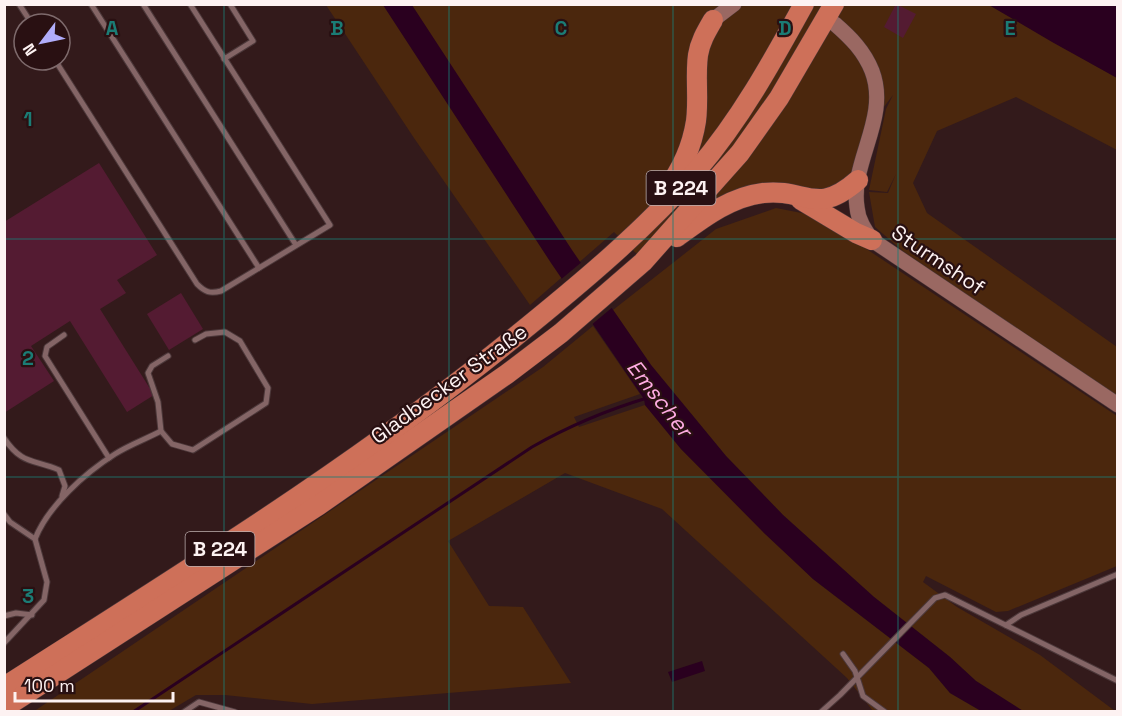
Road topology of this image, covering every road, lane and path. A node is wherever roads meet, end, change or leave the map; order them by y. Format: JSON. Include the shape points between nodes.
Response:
{"nodes":[{"id":1,"x":91,"y":4,"type":"edge"},
{"id":2,"x":143,"y":4,"type":"edge"},
{"id":3,"x":190,"y":4,"type":"edge"},
{"id":4,"x":230,"y":4,"type":"edge"},
{"id":5,"x":734,"y":4,"type":"edge"},
{"id":6,"x":804,"y":4,"type":"edge"},
{"id":7,"x":835,"y":14,"type":"edge"},
{"id":8,"x":710,"y":19,"type":"joint"},
{"id":9,"x":224,"y":59,"type":"junction"},
{"id":10,"x":63,"y":72,"type":"edge"},
{"id":11,"x":858,"y":180,"type":"junction"},
{"id":12,"x":797,"y":197,"type":"junction"},
{"id":13,"x":872,"y":240,"type":"junction"},
{"id":14,"x":296,"y":245,"type":"junction"},
{"id":15,"x":605,"y":261,"type":"junction"},
{"id":16,"x":643,"y":262,"type":"junction"},
{"id":17,"x":259,"y":268,"type":"junction"},
{"id":18,"x":64,"y":335,"type":"dead end"},
{"id":19,"x":195,"y":340,"type":"dead end"},
{"id":20,"x":168,"y":356,"type":"dead end"},
{"id":21,"x":1118,"y":405,"type":"edge"},
{"id":22,"x":161,"y":431,"type":"junction"},
{"id":23,"x":4,"y":438,"type":"edge"},
{"id":24,"x":109,"y":458,"type":"junction"},
{"id":25,"x":62,"y":497,"type":"junction"},
{"id":26,"x":4,"y":514,"type":"edge"},
{"id":27,"x":35,"y":539,"type":"junction"},
{"id":28,"x":1118,"y":574,"type":"edge"},
{"id":29,"x":32,"y":615,"type":"junction"},
{"id":30,"x":4,"y":616,"type":"edge"},
{"id":31,"x":1006,"y":625,"type":"junction"},
{"id":32,"x":4,"y":642,"type":"edge"},
{"id":33,"x":843,"y":654,"type":"dead end"},
{"id":34,"x":857,"y":677,"type":"junction"},
{"id":35,"x":1118,"y":681,"type":"edge"},
{"id":36,"x":4,"y":687,"type":"edge"},
{"id":37,"x":4,"y":708,"type":"edge"},
{"id":38,"x":184,"y":711,"type":"edge"},
{"id":39,"x":235,"y":711,"type":"edge"},
{"id":40,"x":821,"y":711,"type":"edge"},
{"id":41,"x":885,"y":711,"type":"edge"}],
"edges":[{"from":1,"to":17,"type":"lane"},
{"from":2,"to":14,"type":"lane"},
{"from":3,"to":9,"type":"lane"},
{"from":4,"to":9,"type":"lane","via":[[253,41]]},
{"from":5,"to":8,"type":"street"},
{"from":6,"to":15,"type":"highway","name":"Gladbecker Straße","number":"B 224","via":[[723,136],[669,201]]},
{"from":7,"to":11,"type":"street","name":"Sturmshof","via":[[865,56],[876,87],[876,107]]},
{"from":7,"to":16,"type":"highway","name":"Gladbecker Straße","number":"B 224","via":[[750,139]]},
{"from":8,"to":15,"type":"highway","via":[[698,56],[696,119],[686,157],[660,198]]},
{"from":9,"to":14,"type":"lane","via":[[330,225]]},
{"from":10,"to":17,"type":"lane","via":[[204,292],[221,291]]},
{"from":11,"to":12,"type":"highway","via":[[832,198]]},
{"from":11,"to":13,"type":"street","name":"Sturmshof","via":[[858,214]]},
{"from":12,"to":13,"type":"highway"},
{"from":12,"to":16,"type":"highway","via":[[764,193],[731,202]]},
{"from":13,"to":21,"type":"street","name":"Sturmshof"},
{"from":14,"to":17,"type":"lane"},
{"from":15,"to":36,"type":"highway","name":"Gladbecker Straße","number":"B 224","via":[[482,364],[373,445],[187,571]]},
{"from":16,"to":37,"type":"highway","name":"Gladbecker Straße","number":"B 224","via":[[507,374],[319,505]]},
{"from":18,"to":24,"type":"lane","via":[[47,347],[45,356]]},
{"from":19,"to":22,"type":"lane","via":[[225,332],[240,342],[268,388],[266,403],[193,450],[172,444]]},
{"from":20,"to":22,"type":"lane","via":[[148,373],[158,402]]},
{"from":22,"to":24,"type":"lane"},
{"from":23,"to":25,"type":"lane","via":[[28,462],[59,470],[65,486]]},
{"from":24,"to":25,"type":"lane"},
{"from":25,"to":27,"type":"lane","via":[[40,525]]},
{"from":26,"to":27,"type":"lane"},
{"from":27,"to":29,"type":"lane","via":[[47,582],[44,600]]},
{"from":28,"to":31,"type":"lane"},
{"from":29,"to":30,"type":"lane"},
{"from":29,"to":32,"type":"lane"},
{"from":31,"to":34,"type":"lane","via":[[945,595],[935,598]]},
{"from":31,"to":35,"type":"lane"},
{"from":33,"to":34,"type":"lane"},
{"from":34,"to":40,"type":"lane"},
{"from":34,"to":41,"type":"lane","via":[[863,696]]},
{"from":38,"to":39,"type":"lane","via":[[199,702]]}]}
